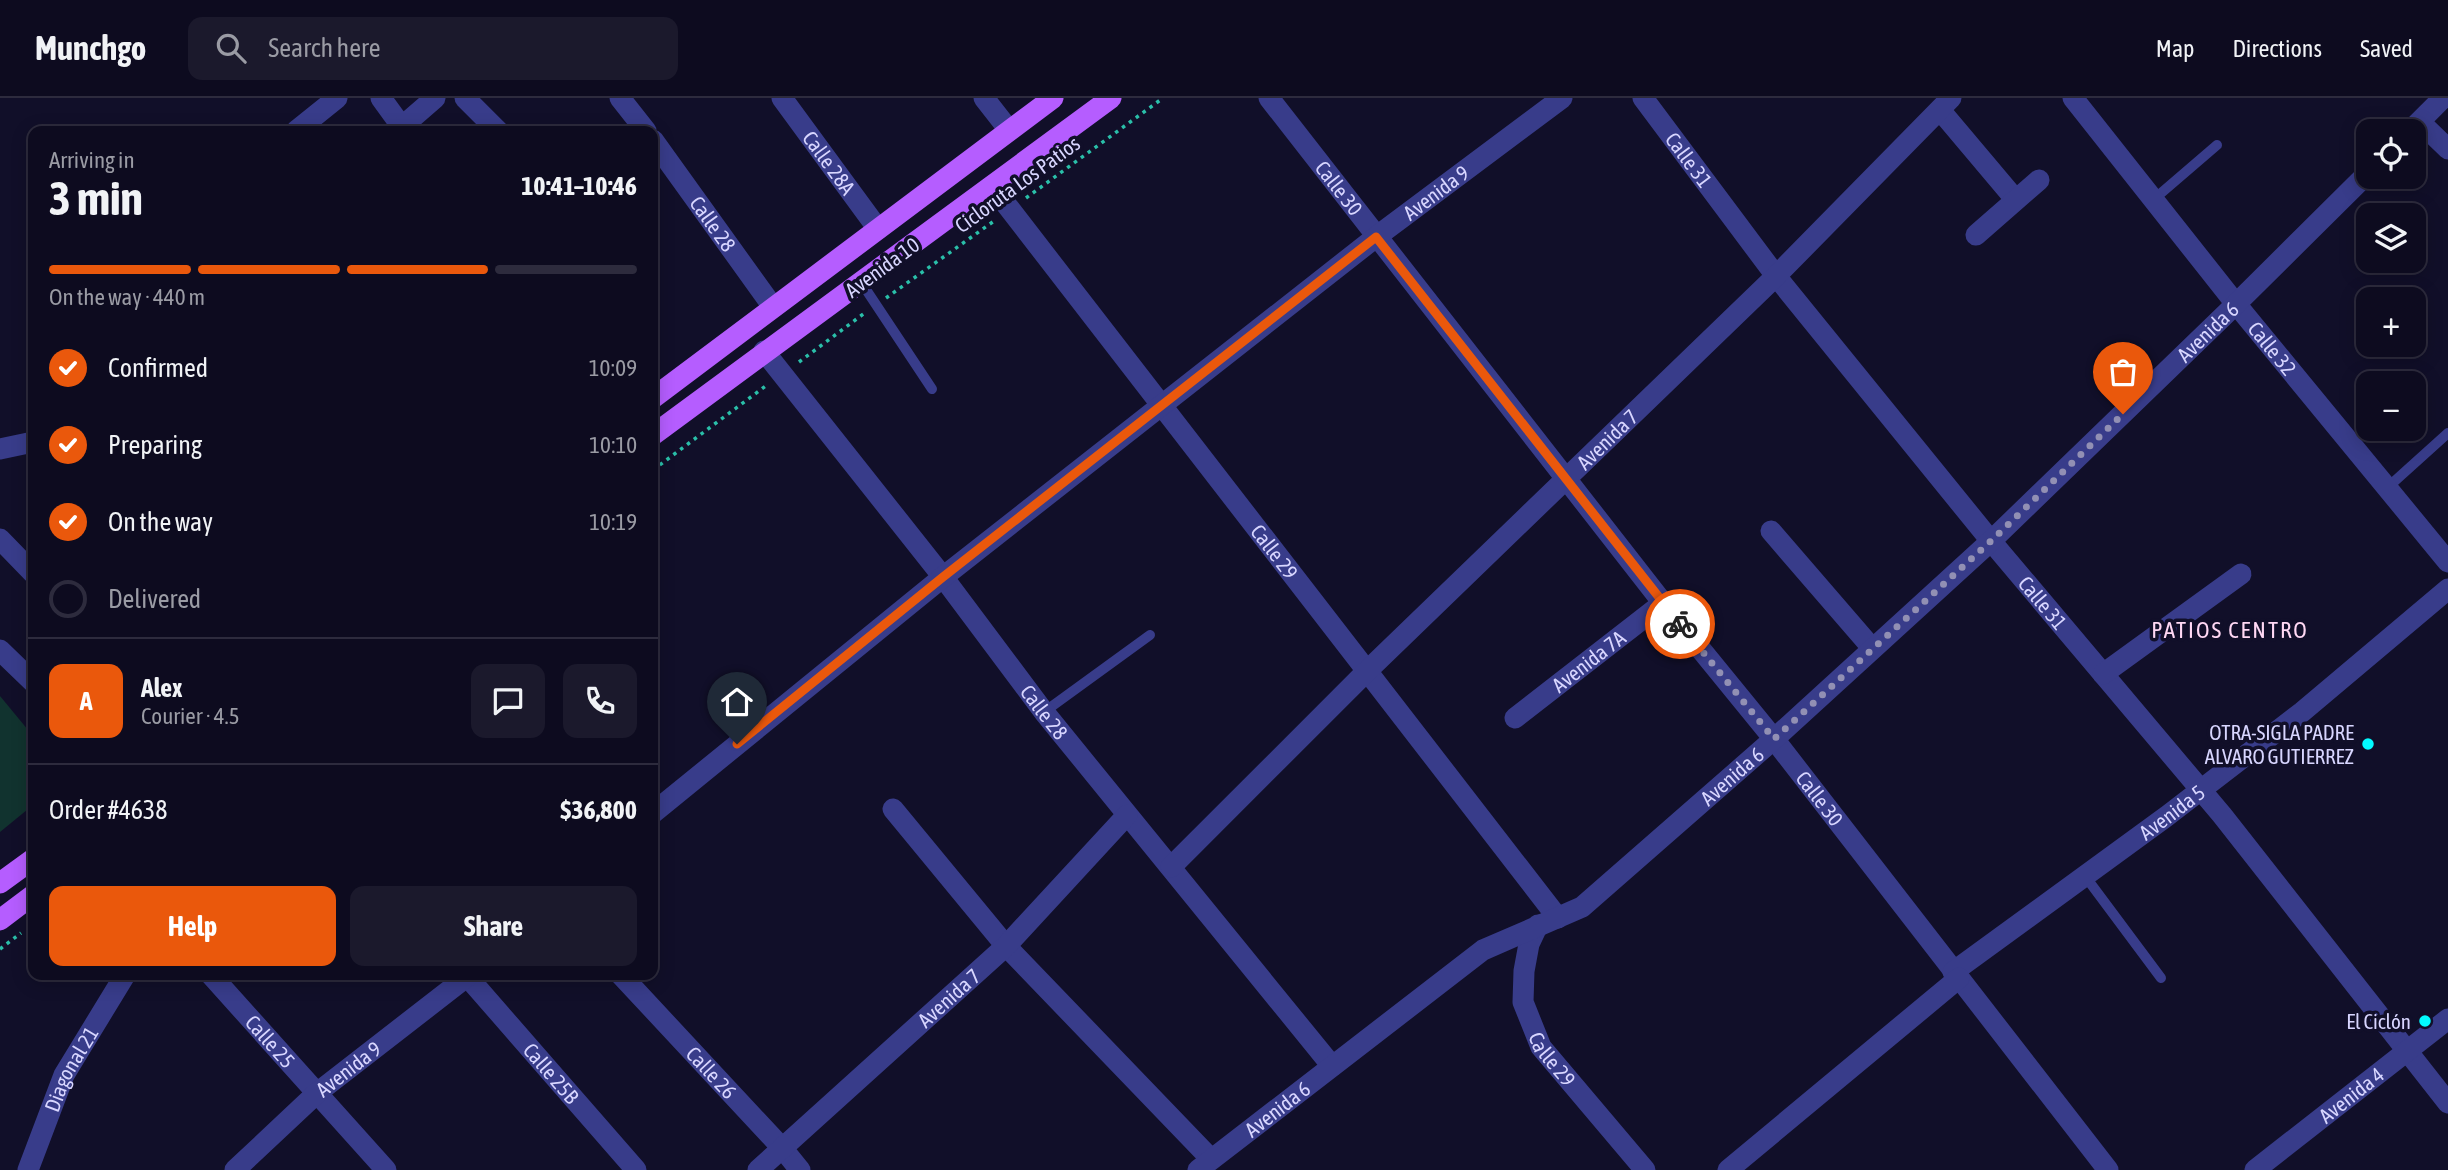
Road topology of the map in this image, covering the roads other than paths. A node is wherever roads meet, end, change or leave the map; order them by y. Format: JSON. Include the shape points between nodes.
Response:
{"nodes":[{"id":1,"x":337,"y":98,"type":"edge"},
{"id":2,"x":381,"y":98,"type":"edge"},
{"id":3,"x":435,"y":98,"type":"edge"},
{"id":4,"x":465,"y":98,"type":"edge"},
{"id":5,"x":620,"y":98,"type":"edge"},
{"id":6,"x":782,"y":98,"type":"edge"},
{"id":7,"x":984,"y":98,"type":"edge"},
{"id":8,"x":1053,"y":98,"type":"edge"},
{"id":9,"x":1111,"y":98,"type":"edge"},
{"id":10,"x":1269,"y":98,"type":"edge"},
{"id":11,"x":1562,"y":98,"type":"edge"},
{"id":12,"x":1643,"y":98,"type":"edge"},
{"id":13,"x":2073,"y":98,"type":"edge"},
{"id":14,"x":2444,"y":98,"type":"edge"},
{"id":15,"x":1945,"y":104,"type":"edge"},
{"id":16,"x":2422,"y":119,"type":"edge"},
{"id":17,"x":302,"y":126,"type":"edge"},
{"id":18,"x":397,"y":126,"type":"edge"},
{"id":19,"x":402,"y":126,"type":"edge"},
{"id":20,"x":493,"y":126,"type":"edge"},
{"id":21,"x":642,"y":126,"type":"edge"},
{"id":22,"x":1009,"y":130,"type":"junction"},
{"id":23,"x":2426,"y":134,"type":"edge"},
{"id":24,"x":2217,"y":145,"type":"dead end"},
{"id":25,"x":2448,"y":149,"type":"edge"},
{"id":26,"x":658,"y":156,"type":"edge"},
{"id":27,"x":2039,"y":180,"type":"dead end"},
{"id":28,"x":2356,"y":185,"type":"edge"},
{"id":29,"x":992,"y":186,"type":"junction"},
{"id":30,"x":2015,"y":199,"type":"junction"},
{"id":31,"x":2153,"y":200,"type":"junction"},
{"id":32,"x":878,"y":229,"type":"junction"},
{"id":33,"x":1976,"y":235,"type":"dead end"},
{"id":34,"x":1376,"y":237,"type":"junction"},
{"id":35,"x":1776,"y":276,"type":"junction"},
{"id":36,"x":861,"y":282,"type":"junction"},
{"id":37,"x":2236,"y":304,"type":"junction"},
{"id":38,"x":773,"y":307,"type":"junction"},
{"id":39,"x":764,"y":351,"type":"junction"},
{"id":40,"x":932,"y":389,"type":"dead end"},
{"id":41,"x":658,"y":394,"type":"edge"},
{"id":42,"x":1163,"y":406,"type":"junction"},
{"id":43,"x":658,"y":431,"type":"edge"},
{"id":44,"x":2448,"y":433,"type":"edge"},
{"id":45,"x":28,"y":443,"type":"edge"},
{"id":46,"x":0,"y":449,"type":"edge"},
{"id":47,"x":1567,"y":480,"type":"junction"},
{"id":48,"x":2387,"y":488,"type":"junction"},
{"id":49,"x":1771,"y":531,"type":"dead end"},
{"id":50,"x":0,"y":539,"type":"edge"},
{"id":51,"x":1991,"y":541,"type":"junction"},
{"id":52,"x":2448,"y":562,"type":"edge"},
{"id":53,"x":28,"y":568,"type":"edge"},
{"id":54,"x":2241,"y":574,"type":"dead end"},
{"id":55,"x":943,"y":577,"type":"junction"},
{"id":56,"x":2448,"y":589,"type":"edge"},
{"id":57,"x":1662,"y":603,"type":"junction"},
{"id":58,"x":1150,"y":635,"type":"dead end"},
{"id":59,"x":1872,"y":648,"type":"junction"},
{"id":60,"x":0,"y":650,"type":"edge"},
{"id":61,"x":1366,"y":672,"type":"junction"},
{"id":62,"x":2102,"y":674,"type":"junction"},
{"id":63,"x":28,"y":677,"type":"edge"},
{"id":64,"x":1044,"y":712,"type":"junction"},
{"id":65,"x":1515,"y":718,"type":"dead end"},
{"id":66,"x":1774,"y":739,"type":"junction"},
{"id":67,"x":2200,"y":789,"type":"junction"},
{"id":68,"x":658,"y":807,"type":"edge"},
{"id":69,"x":893,"y":809,"type":"dead end"},
{"id":70,"x":1127,"y":815,"type":"junction"},
{"id":71,"x":28,"y":863,"type":"edge"},
{"id":72,"x":1171,"y":867,"type":"junction"},
{"id":73,"x":2085,"y":876,"type":"junction"},
{"id":74,"x":0,"y":883,"type":"edge"},
{"id":75,"x":28,"y":899,"type":"edge"},
{"id":76,"x":0,"y":920,"type":"edge"},
{"id":77,"x":1548,"y":921,"type":"junction"},
{"id":78,"x":1006,"y":946,"type":"junction"},
{"id":79,"x":1956,"y":975,"type":"junction"},
{"id":80,"x":2161,"y":978,"type":"dead end"},
{"id":81,"x":122,"y":980,"type":"edge"},
{"id":82,"x":215,"y":980,"type":"edge"},
{"id":83,"x":461,"y":980,"type":"edge"},
{"id":84,"x":471,"y":980,"type":"edge"},
{"id":85,"x":626,"y":980,"type":"edge"},
{"id":86,"x":2448,"y":1019,"type":"edge"},
{"id":87,"x":2407,"y":1049,"type":"junction"},
{"id":88,"x":1332,"y":1066,"type":"junction"},
{"id":89,"x":317,"y":1093,"type":"junction"},
{"id":90,"x":2448,"y":1102,"type":"edge"},
{"id":91,"x":783,"y":1149,"type":"junction"},
{"id":92,"x":1204,"y":1166,"type":"edge"},
{"id":93,"x":28,"y":1170,"type":"edge"},
{"id":94,"x":235,"y":1170,"type":"edge"},
{"id":95,"x":386,"y":1170,"type":"edge"},
{"id":96,"x":636,"y":1170,"type":"edge"},
{"id":97,"x":758,"y":1170,"type":"edge"},
{"id":98,"x":800,"y":1170,"type":"edge"},
{"id":99,"x":1645,"y":1170,"type":"edge"},
{"id":100,"x":1728,"y":1170,"type":"edge"},
{"id":101,"x":2108,"y":1170,"type":"edge"},
{"id":102,"x":2255,"y":1170,"type":"edge"}],
"edges":[{"from":1,"to":17,"type":"street"},
{"from":2,"to":18,"type":"street"},
{"from":3,"to":19,"type":"street"},
{"from":4,"to":20,"type":"street"},
{"from":5,"to":21,"type":"street"},
{"from":6,"to":32,"type":"street","name":"Calle 28A"},
{"from":7,"to":22,"type":"street"},
{"from":8,"to":22,"type":"main road","name":"Avenida 10"},
{"from":9,"to":29,"type":"main road","name":"Avenida 10"},
{"from":10,"to":34,"type":"street","name":"Calle 30"},
{"from":11,"to":34,"type":"street","name":"Avenida 9"},
{"from":12,"to":35,"type":"street","name":"Calle 31"},
{"from":13,"to":31,"type":"street","name":"Calle 32"},
{"from":14,"to":16,"type":"street"},
{"from":15,"to":30,"type":"street"},
{"from":15,"to":35,"type":"street","name":"Avenida 7"},
{"from":22,"to":32,"type":"main road","name":"Avenida 10"},
{"from":23,"to":25,"type":"street"},
{"from":24,"to":31,"type":"lane"},
{"from":26,"to":38,"type":"street","name":"Calle 28"},
{"from":27,"to":30,"type":"street"},
{"from":28,"to":37,"type":"street","name":"Avenida 6"},
{"from":29,"to":36,"type":"main road","name":"Avenida 10"},
{"from":29,"to":42,"type":"street","name":"Calle 29"},
{"from":30,"to":33,"type":"street"},
{"from":31,"to":37,"type":"street","name":"Calle 32"},
{"from":32,"to":38,"type":"main road","name":"Avenida 10"},
{"from":34,"to":42,"type":"street","name":"Avenida 9"},
{"from":34,"to":47,"type":"street","name":"Calle 30"},
{"from":35,"to":47,"type":"street","name":"Avenida 7"},
{"from":35,"to":51,"type":"street","name":"Calle 31"},
{"from":36,"to":39,"type":"main road","name":"Avenida 10"},
{"from":36,"to":40,"type":"lane"},
{"from":37,"to":48,"type":"street","name":"Calle 32"},
{"from":37,"to":51,"type":"street","name":"Avenida 6"},
{"from":38,"to":41,"type":"main road","name":"Avenida 10"},
{"from":39,"to":43,"type":"main road","name":"Avenida 10"},
{"from":39,"to":55,"type":"street","name":"Calle 28"},
{"from":42,"to":55,"type":"street","name":"Avenida 9"},
{"from":42,"to":61,"type":"street","name":"Calle 29"},
{"from":44,"to":48,"type":"lane"},
{"from":45,"to":46,"type":"street"},
{"from":47,"to":57,"type":"street","name":"Calle 30"},
{"from":47,"to":61,"type":"street","name":"Avenida 7"},
{"from":48,"to":52,"type":"street","name":"Calle 32"},
{"from":49,"to":59,"type":"street"},
{"from":50,"to":53,"type":"street"},
{"from":51,"to":59,"type":"street","name":"Avenida 6"},
{"from":51,"to":62,"type":"street","name":"Calle 31"},
{"from":54,"to":62,"type":"street"},
{"from":55,"to":64,"type":"street","name":"Calle 28"},
{"from":55,"to":68,"type":"street","name":"Avenida 9"},
{"from":56,"to":67,"type":"street","name":"Avenida 5","via":[[2302,712]]},
{"from":57,"to":65,"type":"street","name":"Avenida 7A"},
{"from":57,"to":66,"type":"street","name":"Calle 30"},
{"from":58,"to":64,"type":"lane"},
{"from":59,"to":66,"type":"street","name":"Avenida 6"},
{"from":60,"to":63,"type":"street"},
{"from":61,"to":72,"type":"street","name":"Avenida 7"},
{"from":61,"to":77,"type":"street","name":"Calle 29"},
{"from":62,"to":67,"type":"street","name":"Calle 31"},
{"from":64,"to":70,"type":"street","name":"Calle 28"},
{"from":66,"to":77,"type":"street","name":"Avenida 6","via":[[1582,907]]},
{"from":66,"to":79,"type":"street","name":"Calle 30"},
{"from":67,"to":73,"type":"street","name":"Avenida 5"},
{"from":67,"to":87,"type":"street","name":"Calle 31"},
{"from":69,"to":78,"type":"street"},
{"from":70,"to":72,"type":"street","name":"Calle 28"},
{"from":70,"to":78,"type":"street","name":"Avenida 7"},
{"from":71,"to":74,"type":"main road"},
{"from":72,"to":88,"type":"street","name":"Calle 28"},
{"from":73,"to":79,"type":"street","name":"Avenida 5"},
{"from":73,"to":80,"type":"lane"},
{"from":75,"to":76,"type":"main road"},
{"from":77,"to":88,"type":"street","name":"Avenida 6","via":[[1483,950]]},
{"from":77,"to":99,"type":"street","name":"Calle 29","via":[[1529,944],[1523,1002],[1541,1047]]},
{"from":78,"to":91,"type":"street","name":"Avenida 7"},
{"from":78,"to":92,"type":"street"},
{"from":79,"to":100,"type":"street","name":"Avenida 5"},
{"from":79,"to":101,"type":"street","name":"Calle 30"},
{"from":81,"to":93,"type":"street","name":"Diagonal 21","via":[[64,1075]]},
{"from":82,"to":89,"type":"street","name":"Calle 25"},
{"from":83,"to":89,"type":"street","name":"Avenida 9"},
{"from":84,"to":96,"type":"street","name":"Calle 25B"},
{"from":85,"to":91,"type":"street","name":"Calle 26"},
{"from":86,"to":87,"type":"street","name":"Avenida 4"},
{"from":87,"to":90,"type":"street","name":"Calle 31"},
{"from":87,"to":102,"type":"street","name":"Avenida 4"},
{"from":88,"to":92,"type":"street","name":"Avenida 6"},
{"from":89,"to":94,"type":"street","name":"Avenida 9"},
{"from":89,"to":95,"type":"street","name":"Calle 25"},
{"from":91,"to":97,"type":"street","name":"Avenida 7"},
{"from":91,"to":98,"type":"street","name":"Calle 26"}]}
